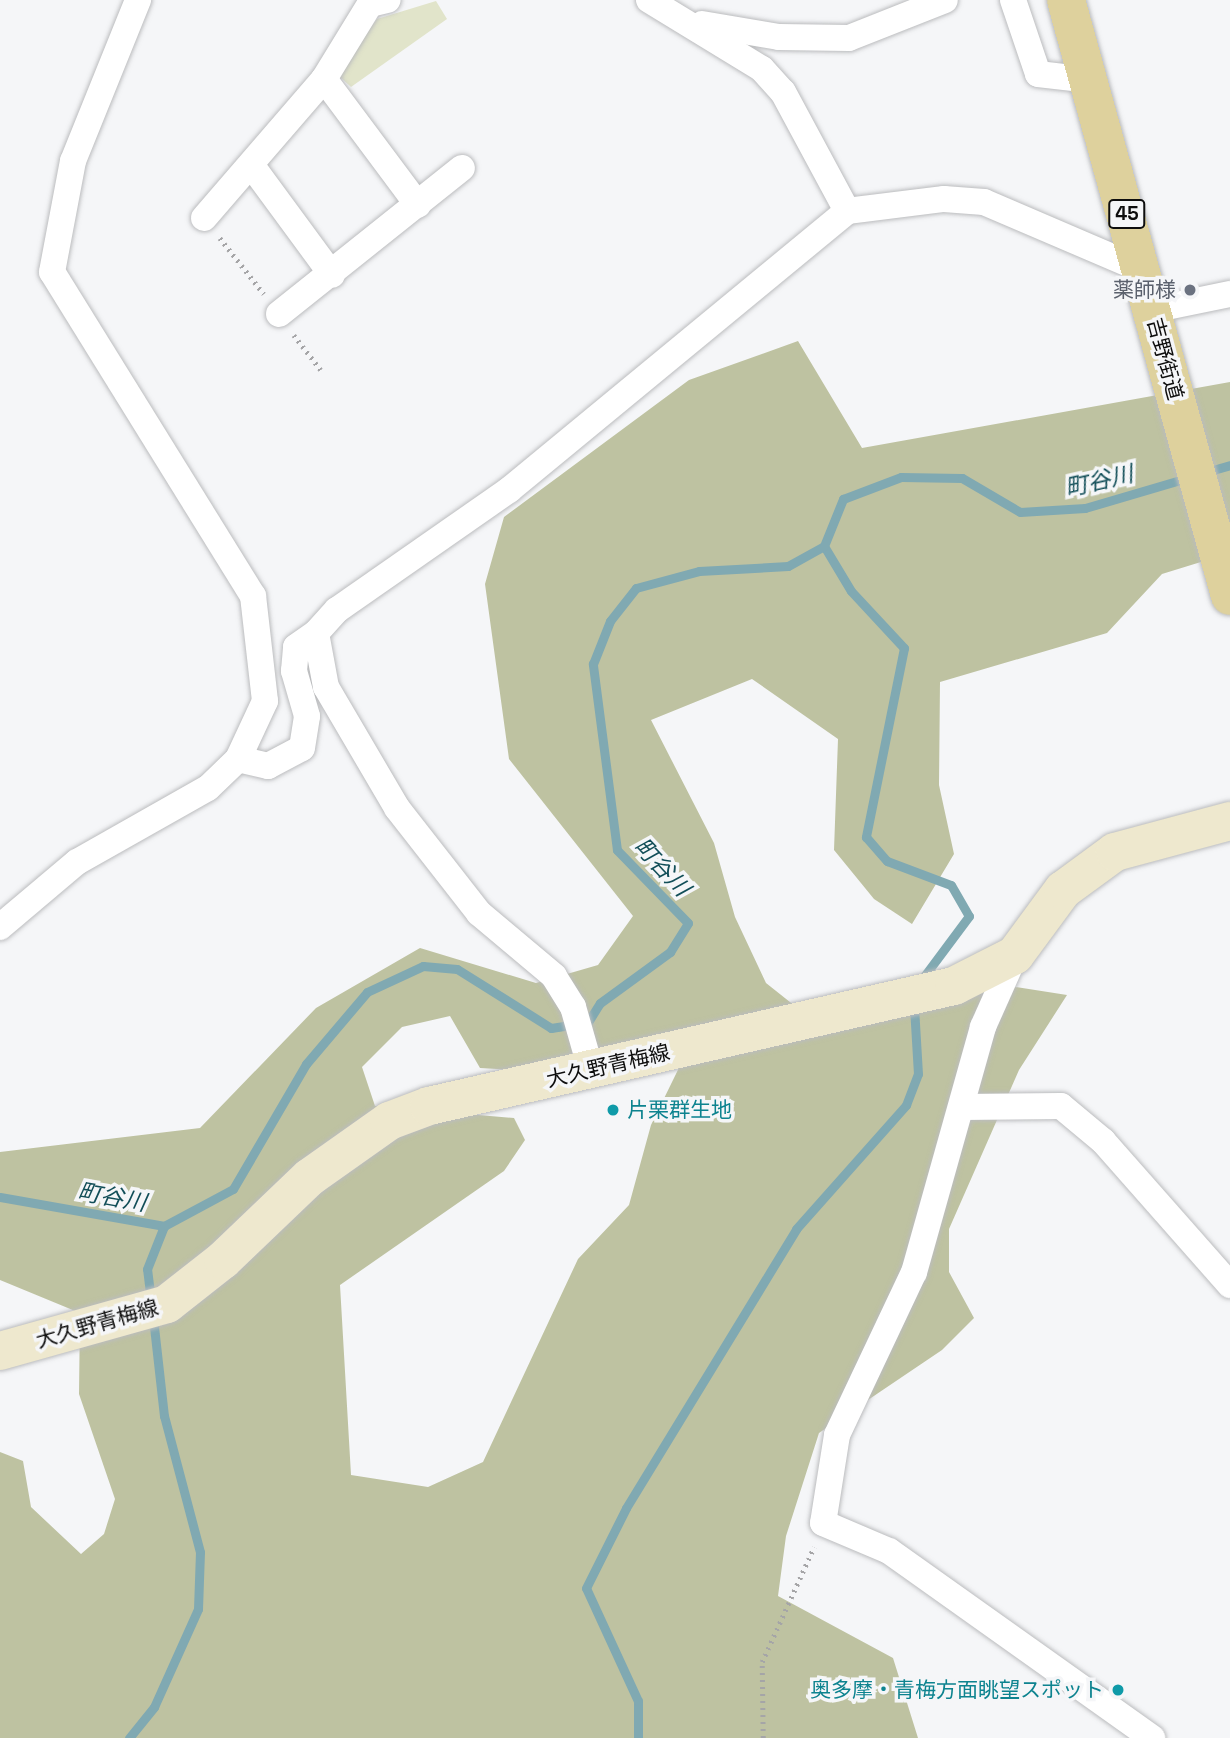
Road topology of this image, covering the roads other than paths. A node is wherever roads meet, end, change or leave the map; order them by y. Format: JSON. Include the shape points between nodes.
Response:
{"nodes":[{"id":1,"x":138,"y":0,"type":"edge"},
{"id":2,"x":649,"y":0,"type":"edge"},
{"id":3,"x":945,"y":0,"type":"edge"},
{"id":4,"x":1013,"y":0,"type":"edge"},
{"id":5,"x":1066,"y":0,"type":"edge"},
{"id":6,"x":369,"y":1,"type":"edge"},
{"id":7,"x":676,"y":20,"type":"junction"},
{"id":8,"x":324,"y":79,"type":"junction"},
{"id":9,"x":1089,"y":80,"type":"junction"},
{"id":10,"x":252,"y":166,"type":"junction"},
{"id":11,"x":462,"y":168,"type":"dead end"},
{"id":12,"x":418,"y":205,"type":"junction"},
{"id":13,"x":847,"y":211,"type":"junction"},
{"id":14,"x":204,"y":218,"type":"dead end"},
{"id":15,"x":1143,"y":270,"type":"junction"},
{"id":16,"x":331,"y":275,"type":"junction"},
{"id":17,"x":1230,"y":294,"type":"edge"},
{"id":18,"x":1152,"y":310,"type":"junction"},
{"id":19,"x":279,"y":314,"type":"dead end"},
{"id":20,"x":1230,"y":596,"type":"edge"},
{"id":21,"x":316,"y":633,"type":"junction"},
{"id":22,"x":238,"y":758,"type":"junction"},
{"id":23,"x":1230,"y":821,"type":"edge"},
{"id":24,"x":0,"y":927,"type":"edge"},
{"id":25,"x":1015,"y":955,"type":"junction"},
{"id":26,"x":587,"y":1056,"type":"junction"},
{"id":27,"x":962,"y":1107,"type":"junction"},
{"id":28,"x":1230,"y":1285,"type":"edge"},
{"id":29,"x":0,"y":1351,"type":"edge"},
{"id":30,"x":1153,"y":1738,"type":"edge"}],
"edges":[{"from":1,"to":22,"type":"street","via":[[73,161],[52,272],[253,596],[265,701]]},
{"from":2,"to":7,"type":"street"},
{"from":3,"to":7,"type":"street","via":[[849,38],[779,37]]},
{"from":4,"to":9,"type":"street","via":[[1038,74]]},
{"from":5,"to":9,"type":"main road","name":"吉野街道","number":"45"},
{"from":6,"to":8,"type":"street"},
{"from":7,"to":13,"type":"street","via":[[762,69],[783,92]]},
{"from":8,"to":10,"type":"street"},
{"from":8,"to":12,"type":"street"},
{"from":9,"to":15,"type":"main road","name":"吉野街道","number":"45"},
{"from":10,"to":14,"type":"street"},
{"from":10,"to":16,"type":"street"},
{"from":11,"to":12,"type":"street"},
{"from":12,"to":16,"type":"street"},
{"from":13,"to":15,"type":"street","via":[[944,199],[985,202]]},
{"from":13,"to":21,"type":"street","via":[[509,491],[337,610]]},
{"from":15,"to":18,"type":"main road","name":"吉野街道","number":"45"},
{"from":16,"to":19,"type":"street"},
{"from":17,"to":18,"type":"street"},
{"from":18,"to":20,"type":"main road","name":"吉野街道","number":"45"},
{"from":21,"to":22,"type":"street","via":[[296,647],[294,671],[307,716],[302,748],[268,766]]},
{"from":21,"to":26,"type":"street","via":[[326,687],[397,808],[479,913],[554,976],[573,1007]]},
{"from":22,"to":24,"type":"street","via":[[208,788],[77,862]]},
{"from":23,"to":25,"type":"main road","name":"大久野青梅線","via":[[1115,852],[1063,890]]},
{"from":25,"to":26,"type":"main road","name":"大久野青梅線","via":[[988,973],[913,997]]},
{"from":25,"to":27,"type":"street","via":[[983,1027]]},
{"from":26,"to":29,"type":"main road","name":"大久野青梅線","via":[[389,1121],[310,1177],[223,1260],[152,1310]]},
{"from":27,"to":28,"type":"street","via":[[1061,1106],[1103,1141]]},
{"from":27,"to":30,"type":"street","via":[[914,1272],[837,1436],[823,1523],[889,1551]]}]}
